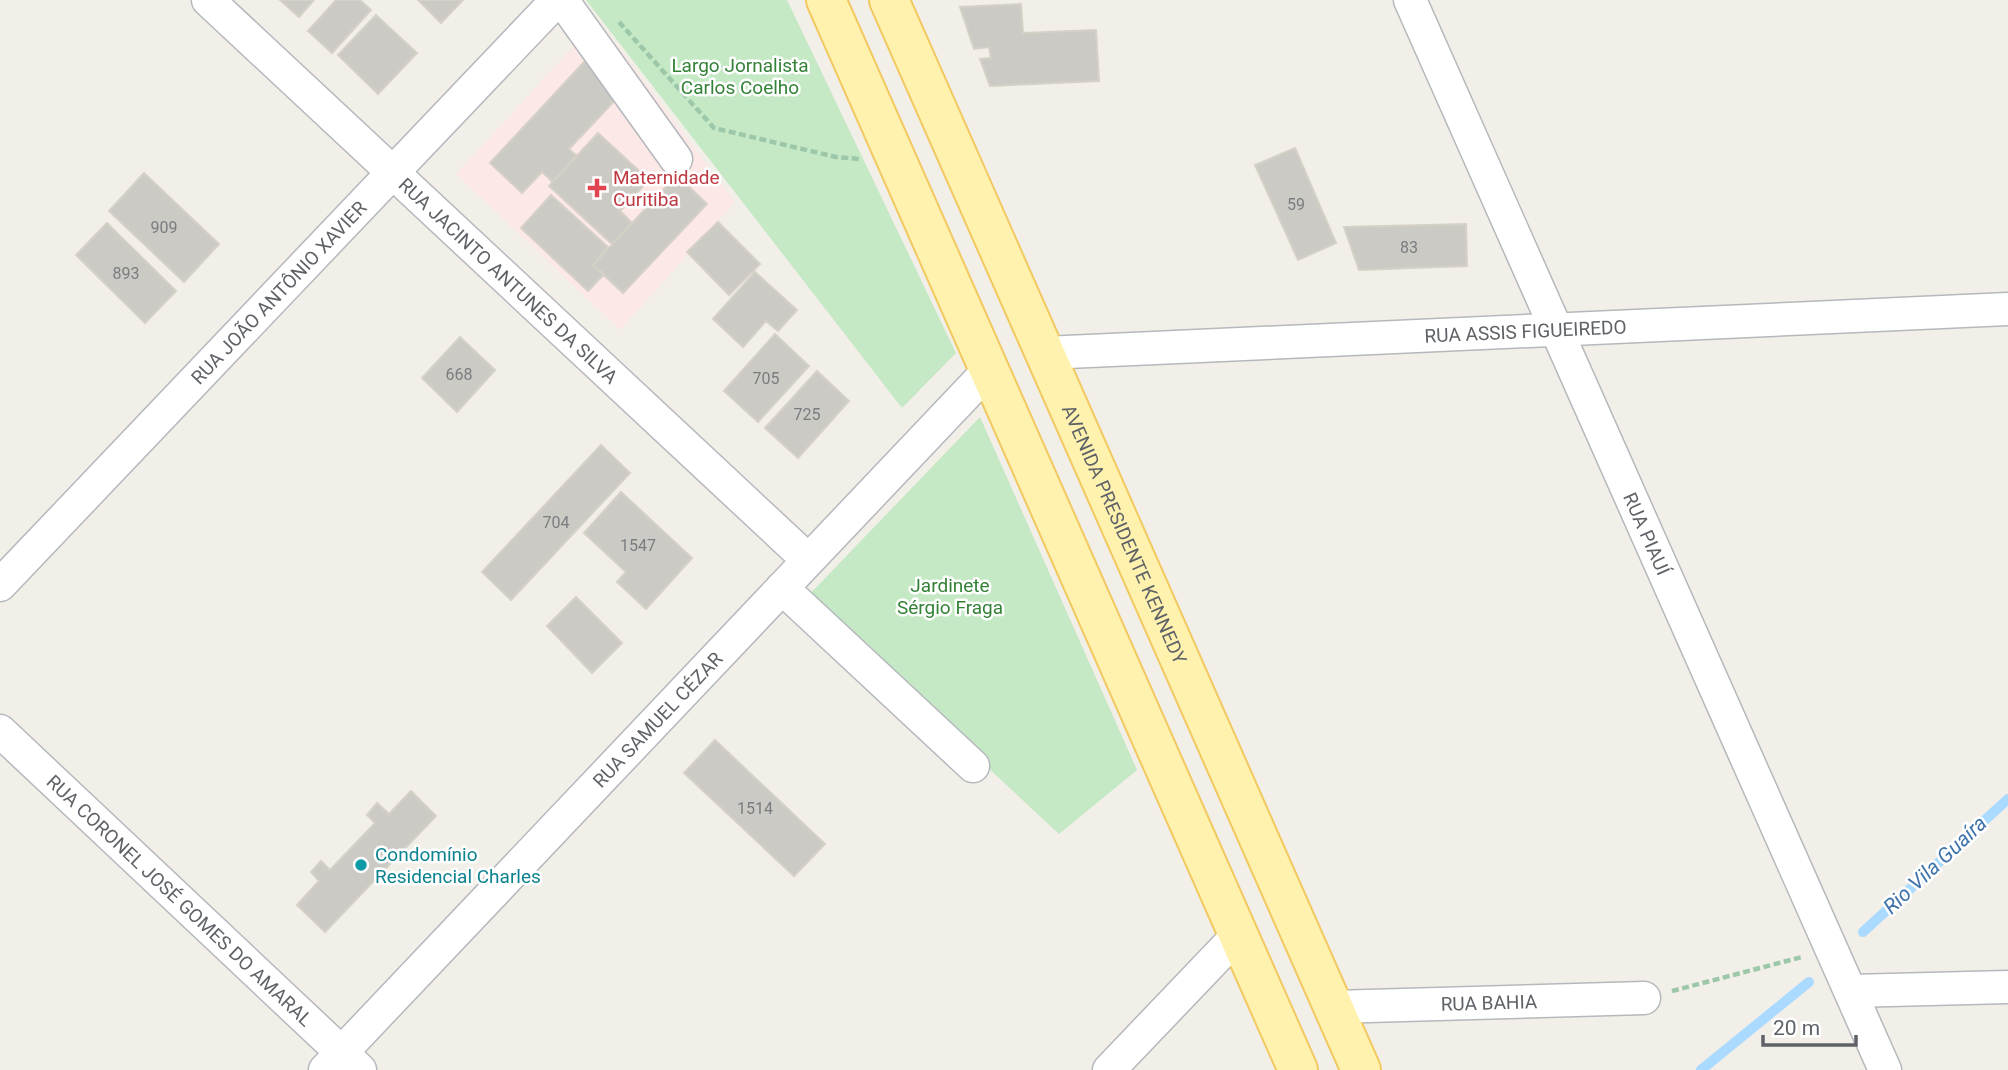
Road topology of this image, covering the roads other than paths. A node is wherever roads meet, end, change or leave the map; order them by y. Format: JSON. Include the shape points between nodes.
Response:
{"nodes":[{"id":1,"x":208,"y":0,"type":"edge"},
{"id":2,"x":559,"y":0,"type":"edge"},
{"id":3,"x":826,"y":0,"type":"edge"},
{"id":4,"x":888,"y":0,"type":"edge"},
{"id":5,"x":1410,"y":0,"type":"edge"},
{"id":6,"x":676,"y":159,"type":"dead end"},
{"id":7,"x":393,"y":172,"type":"junction"},
{"id":8,"x":2008,"y":309,"type":"edge"},
{"id":9,"x":1556,"y":331,"type":"junction"},
{"id":10,"x":1045,"y":354,"type":"junction"},
{"id":11,"x":989,"y":370,"type":"junction"},
{"id":12,"x":808,"y":560,"type":"junction"},
{"id":13,"x":0,"y":585,"type":"edge"},
{"id":14,"x":782,"y":588,"type":"junction"},
{"id":15,"x":0,"y":731,"type":"edge"},
{"id":16,"x":973,"y":766,"type":"dead end"},
{"id":17,"x":1238,"y":935,"type":"junction"},
{"id":18,"x":2008,"y":987,"type":"edge"},
{"id":19,"x":1851,"y":991,"type":"junction"},
{"id":20,"x":1644,"y":998,"type":"road end"},
{"id":21,"x":1333,"y":1007,"type":"junction"},
{"id":22,"x":342,"y":1064,"type":"edge"},
{"id":23,"x":1109,"y":1070,"type":"edge"},
{"id":24,"x":1298,"y":1070,"type":"edge"},
{"id":25,"x":1361,"y":1070,"type":"edge"},
{"id":26,"x":1885,"y":1070,"type":"edge"}],
"edges":[{"from":1,"to":7,"type":"street","name":"RUA JACINTO ANTUNES DA SILVA"},
{"from":2,"to":6,"type":"street"},
{"from":2,"to":7,"type":"street","name":"RUA JOÃO ANTÔNIO XAVIER"},
{"from":3,"to":11,"type":"main road"},
{"from":4,"to":10,"type":"main road","name":"AVENIDA PRESIDENTE KENNEDY"},
{"from":5,"to":9,"type":"street","name":"RUA PIAUÍ"},
{"from":7,"to":12,"type":"street","name":"RUA JACINTO ANTUNES DA SILVA"},
{"from":7,"to":13,"type":"street","name":"RUA JOÃO ANTÔNIO XAVIER"},
{"from":8,"to":9,"type":"street","name":"RUA ASSIS FIGUEIREDO"},
{"from":9,"to":10,"type":"street","name":"RUA ASSIS FIGUEIREDO"},
{"from":9,"to":19,"type":"street","name":"RUA PIAUÍ"},
{"from":10,"to":21,"type":"main road","name":"AVENIDA PRESIDENTE KENNEDY"},
{"from":11,"to":12,"type":"street","name":"RUA SAMUEL CÉZAR"},
{"from":11,"to":17,"type":"main road"},
{"from":12,"to":14,"type":"street","name":"RUA SAMUEL CÉZAR"},
{"from":14,"to":16,"type":"street"},
{"from":14,"to":22,"type":"street","name":"RUA SAMUEL CÉZAR"},
{"from":15,"to":22,"type":"street","name":"RUA CORONEL JOSÉ GOMES DO AMARAL"},
{"from":17,"to":23,"type":"street"},
{"from":17,"to":24,"type":"main road"},
{"from":18,"to":19,"type":"street"},
{"from":19,"to":26,"type":"street","name":"RUA PIAUÍ"},
{"from":20,"to":21,"type":"street","name":"RUA BAHIA"},
{"from":21,"to":25,"type":"main road","name":"AVENIDA PRESIDENTE KENNEDY"}]}
